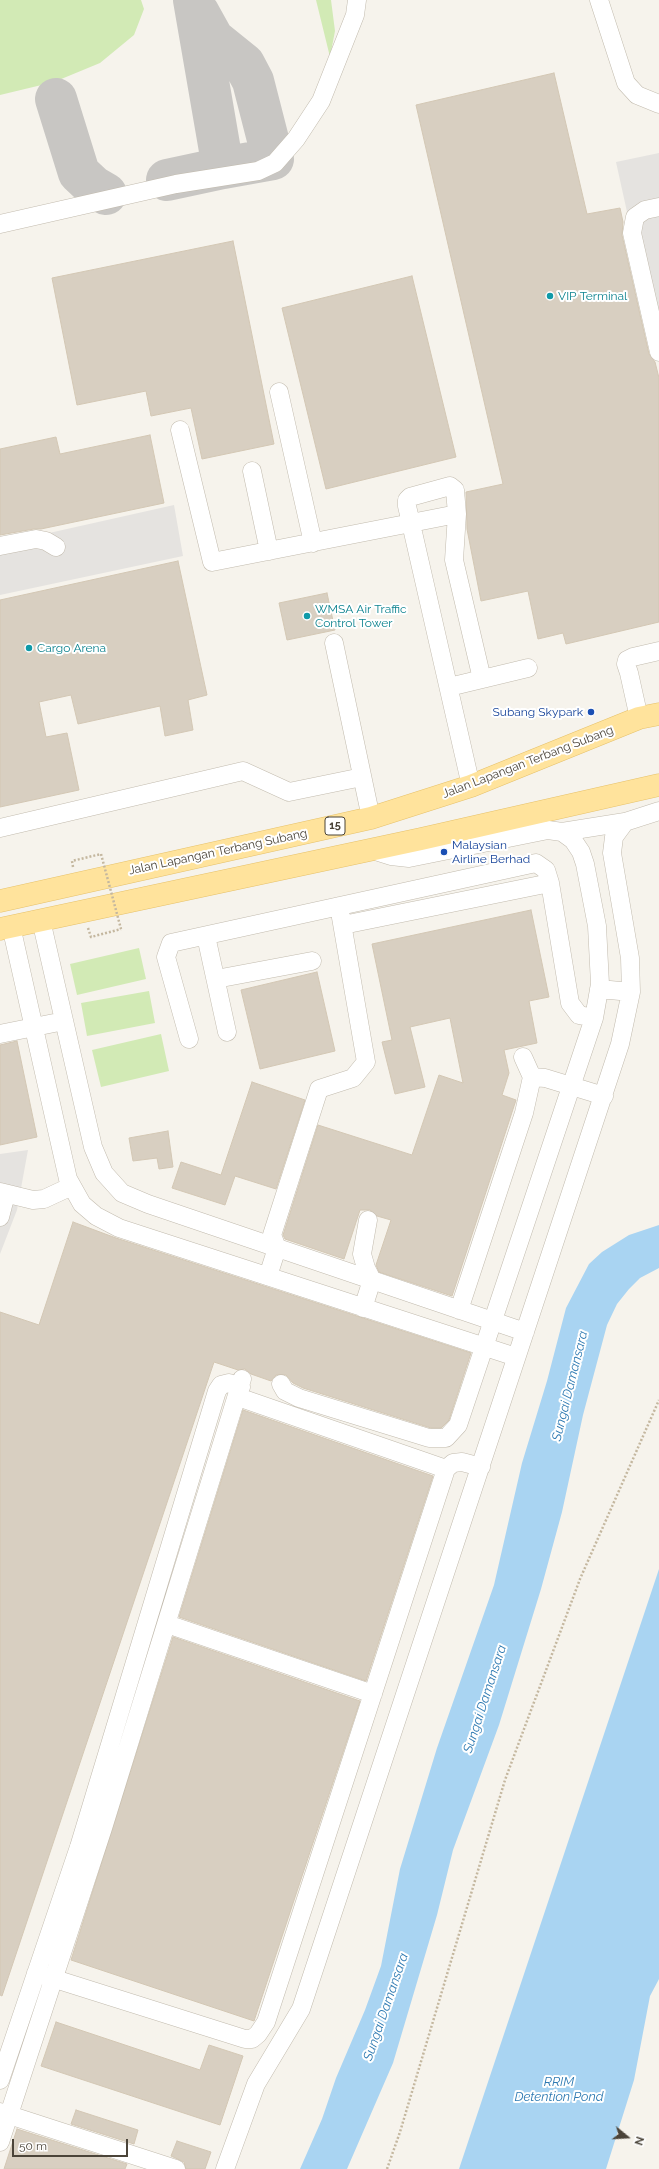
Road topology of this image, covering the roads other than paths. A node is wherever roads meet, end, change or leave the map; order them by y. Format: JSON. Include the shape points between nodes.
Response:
{"nodes":[{"id":1,"x":357,"y":0,"type":"edge"},
{"id":2,"x":599,"y":0,"type":"edge"},
{"id":3,"x":659,"y":104,"type":"edge"},
{"id":4,"x":659,"y":206,"type":"edge"},
{"id":5,"x":0,"y":224,"type":"edge"},
{"id":6,"x":659,"y":352,"type":"edge"},
{"id":7,"x":279,"y":392,"type":"dead end"},
{"id":8,"x":180,"y":430,"type":"dead end"},
{"id":9,"x":252,"y":472,"type":"dead end"},
{"id":10,"x":457,"y":514,"type":"junction"},
{"id":11,"x":411,"y":525,"type":"junction"},
{"id":12,"x":313,"y":543,"type":"junction"},
{"id":13,"x":0,"y":546,"type":"edge"},
{"id":14,"x":56,"y":547,"type":"dead end"},
{"id":15,"x":269,"y":551,"type":"junction"},
{"id":16,"x":334,"y":643,"type":"dead end"},
{"id":17,"x":659,"y":652,"type":"edge"},
{"id":18,"x":528,"y":668,"type":"dead end"},
{"id":19,"x":482,"y":679,"type":"junction"},
{"id":20,"x":449,"y":687,"type":"junction"},
{"id":21,"x":649,"y":716,"type":"edge"},
{"id":22,"x":362,"y":777,"type":"junction"},
{"id":23,"x":659,"y":785,"type":"edge"},
{"id":24,"x":471,"y":786,"type":"junction"},
{"id":25,"x":659,"y":811,"type":"edge"},
{"id":26,"x":371,"y":818,"type":"junction"},
{"id":27,"x":625,"y":822,"type":"junction"},
{"id":28,"x":0,"y":828,"type":"edge"},
{"id":29,"x":562,"y":832,"type":"junction"},
{"id":30,"x":372,"y":850,"type":"junction"},
{"id":31,"x":550,"y":883,"type":"junction"},
{"id":32,"x":0,"y":901,"type":"edge"},
{"id":33,"x":339,"y":906,"type":"junction"},
{"id":34,"x":41,"y":920,"type":"junction"},
{"id":35,"x":625,"y":923,"type":"junction"},
{"id":36,"x":343,"y":925,"type":"junction"},
{"id":37,"x":597,"y":926,"type":"junction"},
{"id":38,"x":5,"y":928,"type":"edge"},
{"id":39,"x":206,"y":936,"type":"junction"},
{"id":40,"x":312,"y":961,"type":"dead end"},
{"id":41,"x":216,"y":979,"type":"junction"},
{"id":42,"x":599,"y":989,"type":"junction"},
{"id":43,"x":631,"y":992,"type":"junction"},
{"id":44,"x":594,"y":1018,"type":"junction"},
{"id":45,"x":64,"y":1021,"type":"junction"},
{"id":46,"x":34,"y":1027,"type":"junction"},
{"id":47,"x":227,"y":1032,"type":"dead end"},
{"id":48,"x":0,"y":1034,"type":"edge"},
{"id":49,"x":189,"y":1039,"type":"dead end"},
{"id":50,"x":523,"y":1057,"type":"dead end"},
{"id":51,"x":532,"y":1077,"type":"junction"},
{"id":52,"x":572,"y":1087,"type":"junction"},
{"id":53,"x":604,"y":1096,"type":"junction"},
{"id":54,"x":72,"y":1186,"type":"junction"},
{"id":55,"x":3,"y":1193,"type":"edge"},
{"id":56,"x":0,"y":1217,"type":"edge"},
{"id":57,"x":368,"y":1220,"type":"dead end"},
{"id":58,"x":277,"y":1248,"type":"junction"},
{"id":59,"x":268,"y":1276,"type":"junction"},
{"id":60,"x":372,"y":1280,"type":"junction"},
{"id":61,"x":363,"y":1308,"type":"junction"},
{"id":62,"x":459,"y":1310,"type":"junction"},
{"id":63,"x":494,"y":1321,"type":"junction"},
{"id":64,"x":525,"y":1332,"type":"junction"},
{"id":65,"x":485,"y":1347,"type":"junction"},
{"id":66,"x":516,"y":1357,"type":"junction"},
{"id":67,"x":281,"y":1384,"type":"dead end"},
{"id":68,"x":240,"y":1387,"type":"junction"},
{"id":69,"x":481,"y":1467,"type":"junction"},
{"id":70,"x":446,"y":1469,"type":"junction"},
{"id":71,"x":167,"y":1624,"type":"junction"},
{"id":72,"x":373,"y":1694,"type":"junction"},
{"id":73,"x":45,"y":1976,"type":"junction"},
{"id":74,"x":0,"y":2080,"type":"edge"},
{"id":75,"x":4,"y":2114,"type":"edge"},
{"id":76,"x":0,"y":2142,"type":"edge"},
{"id":77,"x":176,"y":2169,"type":"edge"},
{"id":78,"x":225,"y":2169,"type":"edge"}],
"edges":[{"from":1,"to":5,"type":"street","via":[[355,15],[321,101],[296,139],[275,163],[258,171],[176,184]]},
{"from":2,"to":3,"type":"street","via":[[626,84],[637,95]]},
{"from":4,"to":6,"type":"street","via":[[645,210],[635,217],[632,233]]},
{"from":7,"to":12,"type":"street"},
{"from":8,"to":15,"type":"street","via":[[212,562]]},
{"from":9,"to":15,"type":"street"},
{"from":10,"to":11,"type":"street"},
{"from":10,"to":11,"type":"street","via":[[455,490],[450,486],[407,500]]},
{"from":10,"to":19,"type":"street","via":[[454,560]]},
{"from":11,"to":12,"type":"street"},
{"from":11,"to":20,"type":"street"},
{"from":12,"to":15,"type":"street"},
{"from":13,"to":14,"type":"street","via":[[36,539]]},
{"from":16,"to":22,"type":"street"},
{"from":17,"to":21,"type":"street","via":[[633,657],[627,660],[626,664]]},
{"from":18,"to":19,"type":"street"},
{"from":19,"to":20,"type":"street"},
{"from":20,"to":24,"type":"street"},
{"from":21,"to":24,"type":"main road","name":"Jalan Lapangan Terbang Subang","number":"15"},
{"from":22,"to":26,"type":"street"},
{"from":22,"to":28,"type":"street","via":[[289,792],[243,771]]},
{"from":23,"to":30,"type":"main road"},
{"from":24,"to":26,"type":"main road","name":"Jalan Lapangan Terbang Subang","number":"15"},
{"from":25,"to":27,"type":"street"},
{"from":26,"to":32,"type":"main road","name":"Jalan Lapangan Terbang Subang","number":"15"},
{"from":27,"to":29,"type":"street"},
{"from":27,"to":35,"type":"street","via":[[614,837],[612,853]]},
{"from":29,"to":30,"type":"street","via":[[548,830],[409,858]]},
{"from":29,"to":37,"type":"street","via":[[573,840],[583,858]]},
{"from":30,"to":34,"type":"main road"},
{"from":31,"to":33,"type":"street","via":[[546,870],[536,863]]},
{"from":31,"to":36,"type":"street"},
{"from":31,"to":44,"type":"street","via":[[570,1003],[579,1015]]},
{"from":33,"to":36,"type":"street"},
{"from":33,"to":39,"type":"street"},
{"from":34,"to":38,"type":"main road"},
{"from":34,"to":45,"type":"street"},
{"from":35,"to":37,"type":"street"},
{"from":35,"to":43,"type":"street"},
{"from":36,"to":58,"type":"street","via":[[366,1062],[353,1078],[319,1089],[272,1235]]},
{"from":37,"to":42,"type":"street"},
{"from":38,"to":46,"type":"street"},
{"from":39,"to":41,"type":"street"},
{"from":39,"to":49,"type":"street","via":[[171,943],[166,957]]},
{"from":40,"to":41,"type":"street"},
{"from":41,"to":47,"type":"street"},
{"from":42,"to":43,"type":"street"},
{"from":42,"to":44,"type":"street"},
{"from":43,"to":53,"type":"street","via":[[620,1044]]},
{"from":44,"to":52,"type":"street"},
{"from":45,"to":46,"type":"street"},
{"from":45,"to":58,"type":"street","via":[[93,1147],[104,1173],[122,1193]]},
{"from":46,"to":48,"type":"street"},
{"from":46,"to":54,"type":"street","via":[[68,1179]]},
{"from":50,"to":51,"type":"street"},
{"from":51,"to":52,"type":"street","via":[[545,1078]]},
{"from":51,"to":62,"type":"street","via":[[524,1113]]},
{"from":52,"to":53,"type":"street"},
{"from":52,"to":63,"type":"street"},
{"from":53,"to":64,"type":"street"},
{"from":54,"to":55,"type":"street","via":[[44,1199],[33,1200]]},
{"from":54,"to":59,"type":"street","via":[[82,1204],[96,1216],[119,1228]]},
{"from":55,"to":56,"type":"street"},
{"from":57,"to":60,"type":"street","via":[[362,1254]]},
{"from":58,"to":59,"type":"street"},
{"from":58,"to":60,"type":"street"},
{"from":59,"to":61,"type":"street"},
{"from":60,"to":61,"type":"street"},
{"from":60,"to":62,"type":"street"},
{"from":61,"to":65,"type":"street"},
{"from":62,"to":63,"type":"street"},
{"from":63,"to":64,"type":"street"},
{"from":63,"to":65,"type":"street"},
{"from":64,"to":66,"type":"street"},
{"from":65,"to":66,"type":"street"},
{"from":65,"to":67,"type":"street","via":[[458,1425],[446,1438],[429,1438],[300,1398],[285,1391]]},
{"from":66,"to":69,"type":"street"},
{"from":68,"to":70,"type":"street"},
{"from":68,"to":71,"type":"street"},
{"from":68,"to":73,"type":"street","via":[[229,1383],[221,1385],[217,1391],[79,1847]]},
{"from":69,"to":70,"type":"street","via":[[462,1462],[453,1463]]},
{"from":69,"to":78,"type":"street","via":[[301,2009],[256,2084]]},
{"from":70,"to":72,"type":"street"},
{"from":71,"to":72,"type":"street"},
{"from":71,"to":73,"type":"street","via":[[103,1828]]},
{"from":72,"to":73,"type":"street","via":[[266,2022],[258,2034],[252,2039],[245,2039]]},
{"from":73,"to":74,"type":"street"},
{"from":73,"to":75,"type":"street"},
{"from":75,"to":76,"type":"street"},
{"from":75,"to":77,"type":"street"}]}
